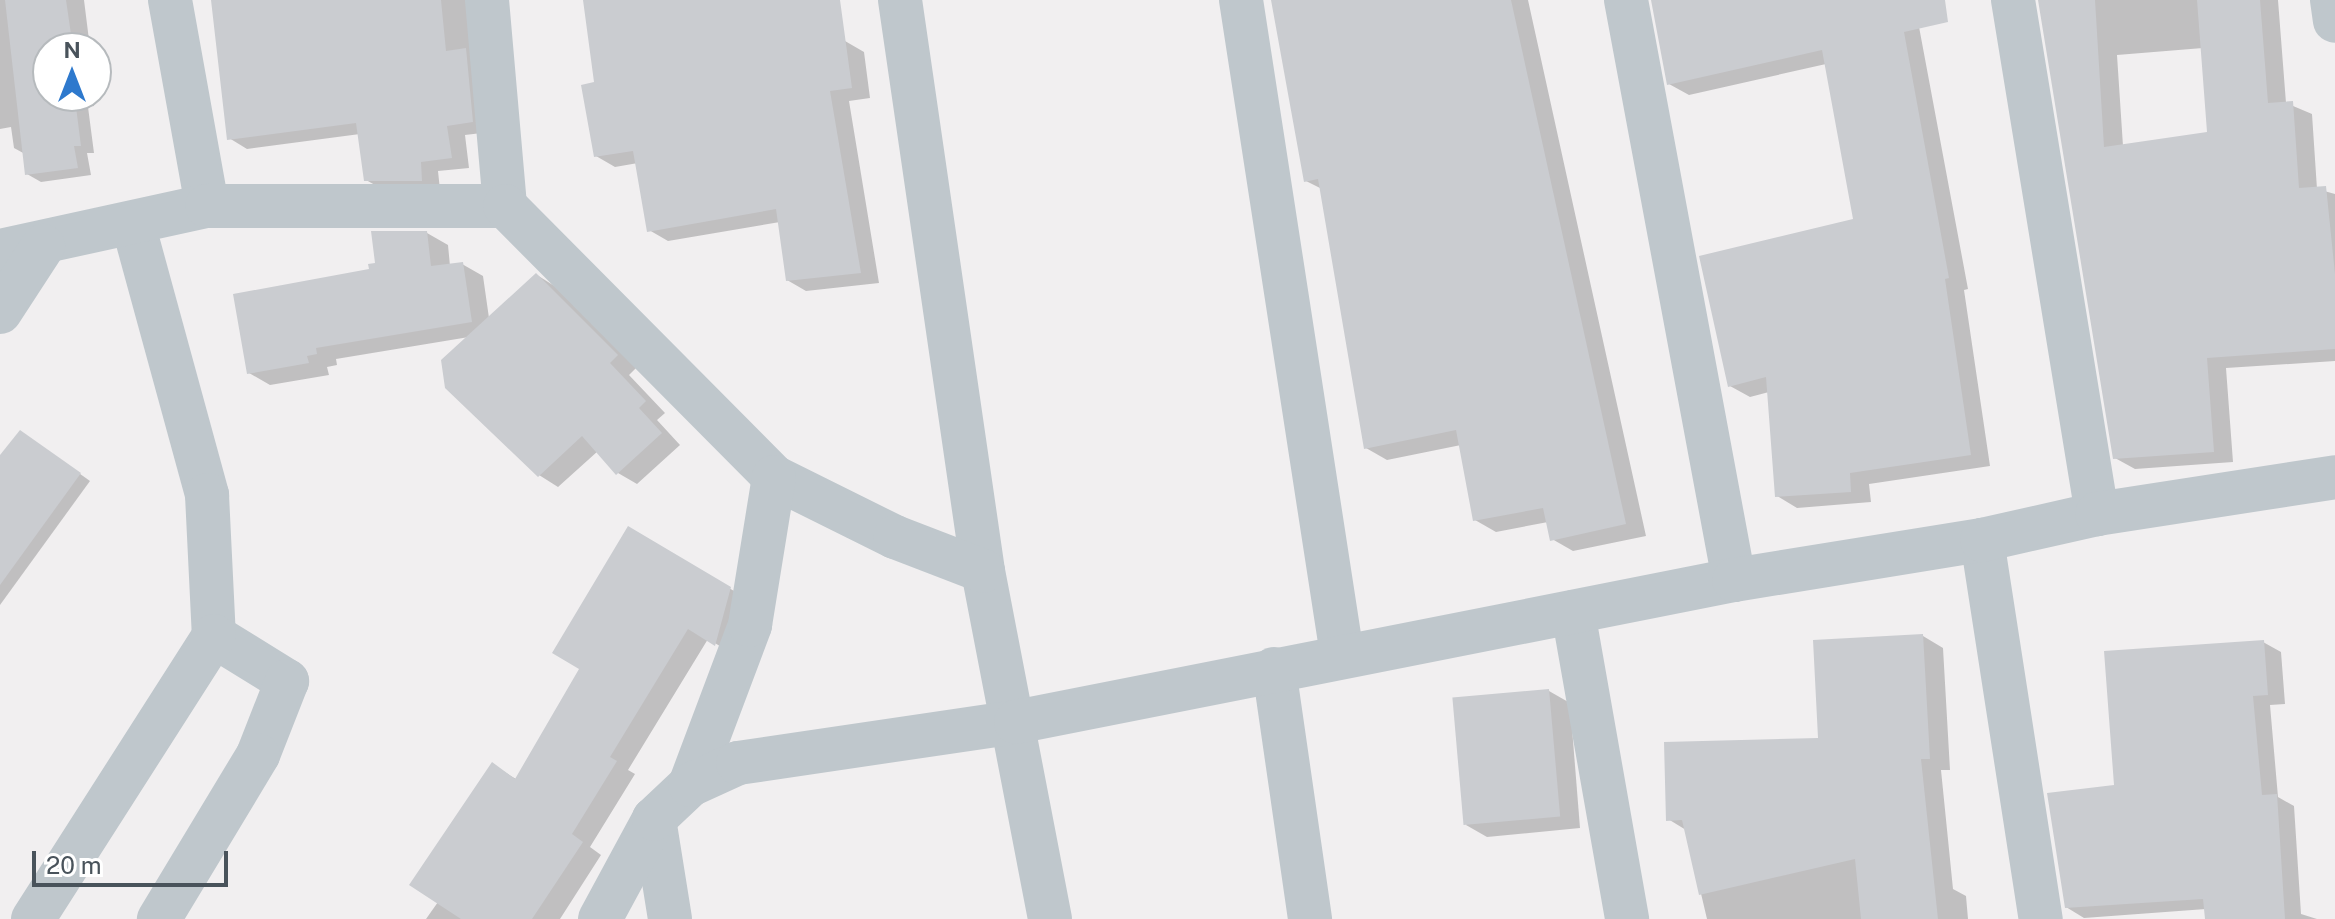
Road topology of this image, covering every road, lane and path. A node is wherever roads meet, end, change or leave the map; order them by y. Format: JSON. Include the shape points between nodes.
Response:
{"nodes":[{"id":1,"x":170,"y":0,"type":"edge"},
{"id":2,"x":487,"y":0,"type":"edge"},
{"id":3,"x":900,"y":0,"type":"edge"},
{"id":4,"x":1241,"y":0,"type":"edge"},
{"id":5,"x":1626,"y":0,"type":"edge"},
{"id":6,"x":2013,"y":0,"type":"edge"},
{"id":7,"x":2332,"y":0,"type":"edge"},
{"id":8,"x":2335,"y":21,"type":"edge"},
{"id":9,"x":207,"y":206,"type":"junction"},
{"id":10,"x":505,"y":206,"type":"junction"},
{"id":11,"x":133,"y":224,"type":"junction"},
{"id":12,"x":43,"y":246,"type":"junction"},
{"id":13,"x":0,"y":251,"type":"edge"},
{"id":14,"x":0,"y":312,"type":"edge"},
{"id":15,"x":774,"y":477,"type":"junction"},
{"id":16,"x":2335,"y":477,"type":"edge"},
{"id":17,"x":2097,"y":514,"type":"junction"},
{"id":18,"x":1982,"y":540,"type":"junction"},
{"id":19,"x":983,"y":571,"type":"junction"},
{"id":20,"x":1734,"y":580,"type":"junction"},
{"id":21,"x":1573,"y":612,"type":"junction"},
{"id":22,"x":214,"y":636,"type":"junction"},
{"id":23,"x":1342,"y":655,"type":"junction"},
{"id":24,"x":1274,"y":669,"type":"junction"},
{"id":25,"x":1016,"y":722,"type":"junction"},
{"id":26,"x":690,"y":785,"type":"junction"},
{"id":27,"x":654,"y":819,"type":"junction"},
{"id":28,"x":33,"y":919,"type":"edge"},
{"id":29,"x":159,"y":919,"type":"edge"},
{"id":30,"x":600,"y":919,"type":"edge"},
{"id":31,"x":670,"y":919,"type":"edge"},
{"id":32,"x":1050,"y":919,"type":"edge"},
{"id":33,"x":1310,"y":919,"type":"edge"},
{"id":34,"x":1627,"y":919,"type":"edge"},
{"id":35,"x":2041,"y":919,"type":"edge"}],
"edges":[{"from":1,"to":9,"type":"street"},
{"from":2,"to":10,"type":"street"},
{"from":3,"to":19,"type":"street"},
{"from":4,"to":23,"type":"street"},
{"from":5,"to":20,"type":"street"},
{"from":6,"to":17,"type":"street"},
{"from":7,"to":8,"type":"street"},
{"from":9,"to":10,"type":"street"},
{"from":9,"to":11,"type":"street"},
{"from":10,"to":15,"type":"street"},
{"from":11,"to":12,"type":"street"},
{"from":11,"to":22,"type":"street","via":[[207,495]]},
{"from":12,"to":13,"type":"street"},
{"from":12,"to":14,"type":"street"},
{"from":15,"to":19,"type":"street","via":[[895,537]]},
{"from":15,"to":26,"type":"street","via":[[750,625]]},
{"from":16,"to":17,"type":"street"},
{"from":17,"to":18,"type":"street"},
{"from":18,"to":20,"type":"street"},
{"from":18,"to":35,"type":"street"},
{"from":19,"to":25,"type":"street"},
{"from":20,"to":21,"type":"street"},
{"from":21,"to":23,"type":"street"},
{"from":21,"to":34,"type":"street"},
{"from":22,"to":28,"type":"street"},
{"from":22,"to":29,"type":"street","via":[[287,681],[258,755]]},
{"from":23,"to":24,"type":"street"},
{"from":24,"to":25,"type":"street"},
{"from":24,"to":33,"type":"street"},
{"from":25,"to":26,"type":"street","via":[[738,763]]},
{"from":25,"to":32,"type":"street"},
{"from":26,"to":27,"type":"street"},
{"from":27,"to":30,"type":"street"},
{"from":27,"to":31,"type":"street"}]}
